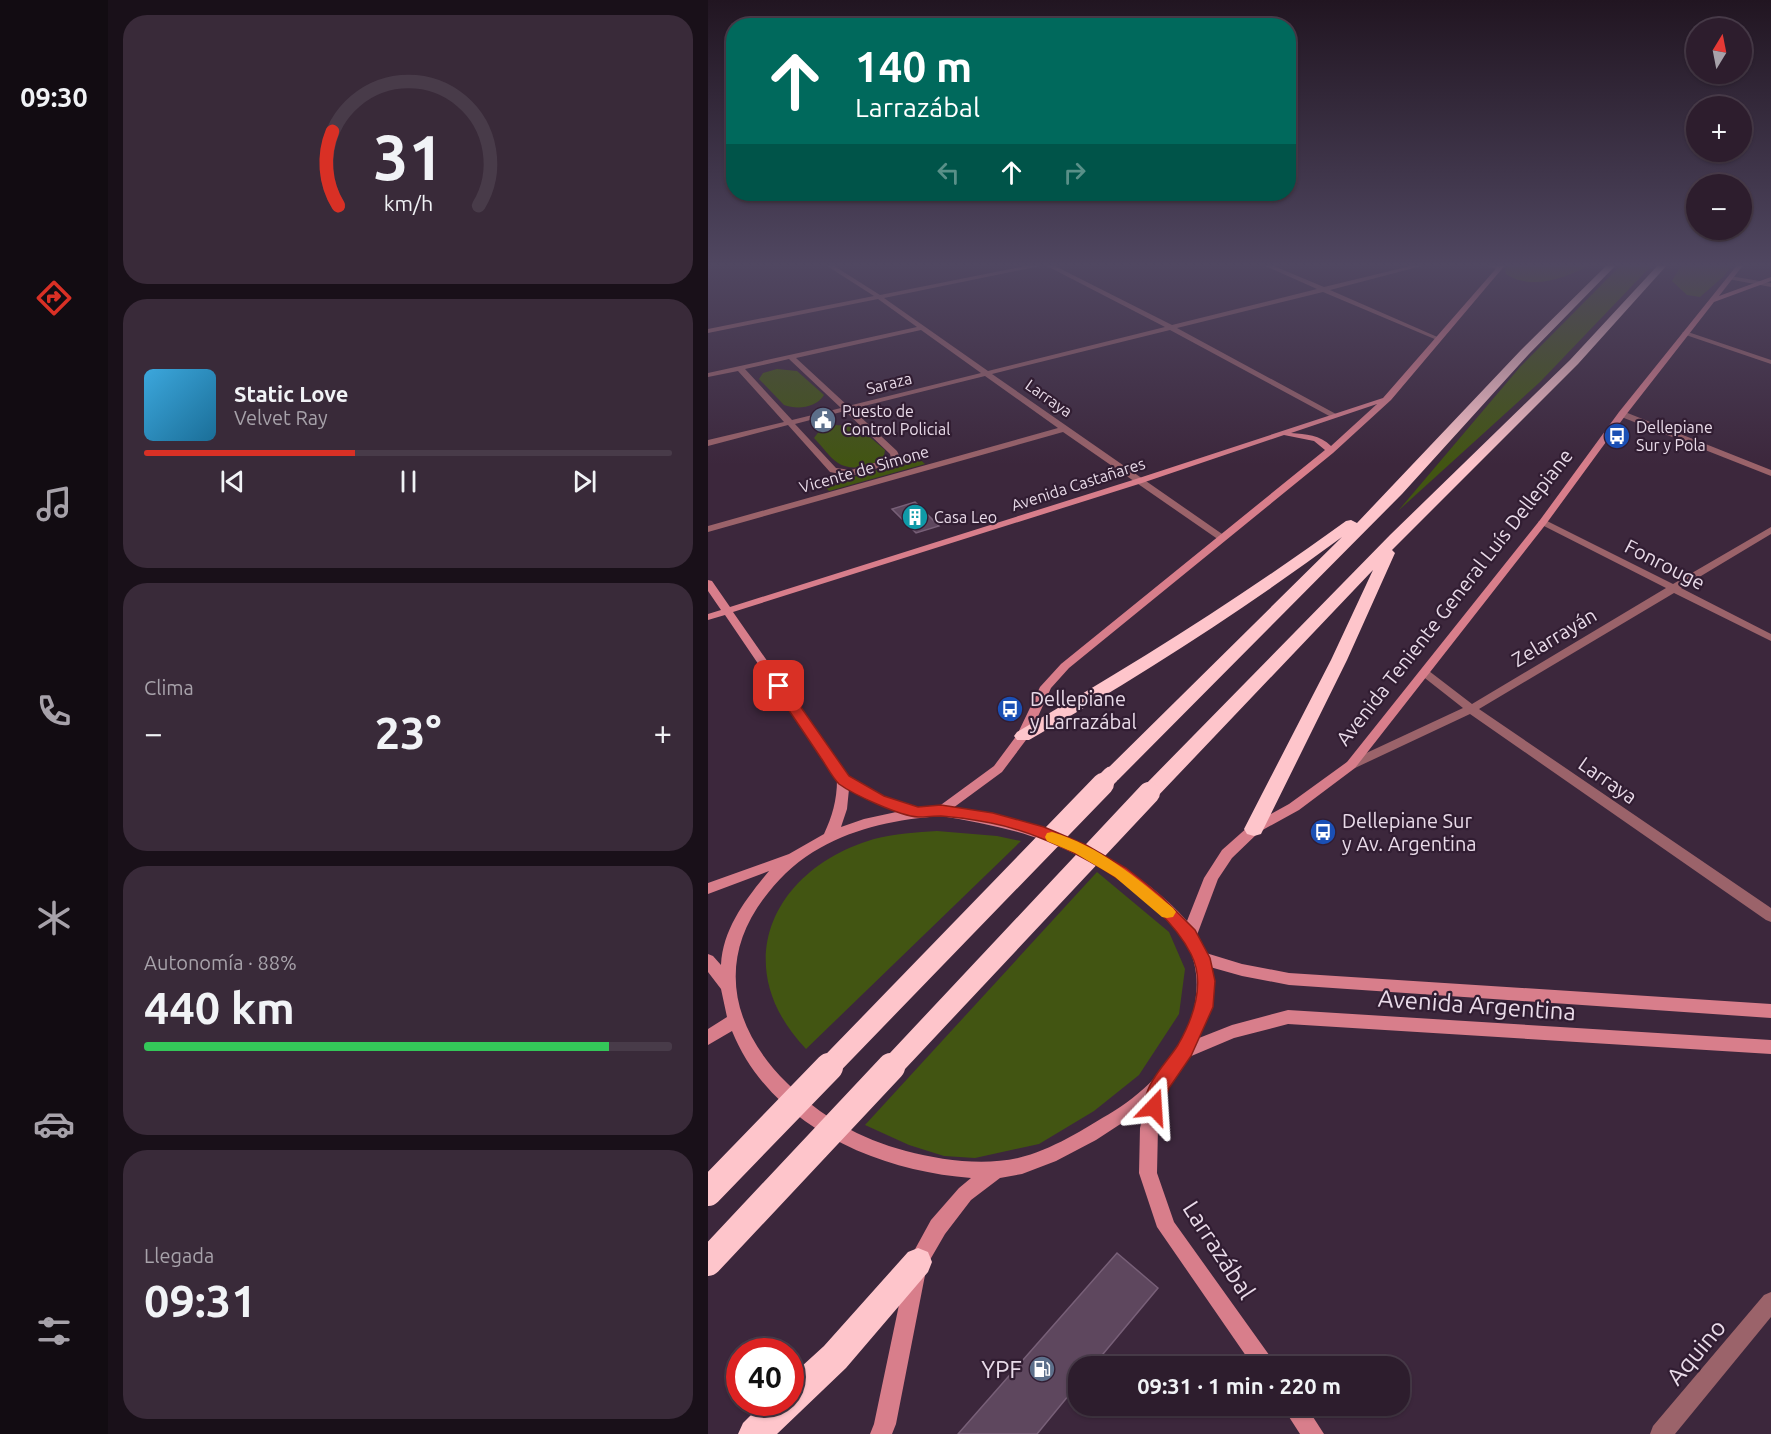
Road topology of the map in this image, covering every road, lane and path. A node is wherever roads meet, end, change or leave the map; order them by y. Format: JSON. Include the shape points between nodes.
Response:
{"nodes":[{"id":1,"x":908,"y":331,"type":"edge"},
{"id":2,"x":925,"y":331,"type":"edge"},
{"id":3,"x":1160,"y":331,"type":"edge"},
{"id":4,"x":1177,"y":331,"type":"edge"},
{"id":5,"x":1420,"y":331,"type":"edge"},
{"id":6,"x":1446,"y":331,"type":"edge"},
{"id":7,"x":1546,"y":331,"type":"edge"},
{"id":8,"x":1603,"y":331,"type":"edge"},
{"id":9,"x":1685,"y":333,"type":"joint"},
{"id":10,"x":1439,"y":339,"type":"junction"},
{"id":11,"x":791,"y":357,"type":"junction"},
{"id":12,"x":1771,"y":362,"type":"edge"},
{"id":13,"x":740,"y":368,"type":"junction"},
{"id":14,"x":986,"y":374,"type":"junction"},
{"id":15,"x":708,"y":375,"type":"edge"},
{"id":16,"x":1388,"y":398,"type":"junction"},
{"id":17,"x":847,"y":409,"type":"junction"},
{"id":18,"x":1622,"y":414,"type":"junction"},
{"id":19,"x":1333,"y":416,"type":"junction"},
{"id":20,"x":790,"y":423,"type":"junction"},
{"id":21,"x":1064,"y":429,"type":"junction"},
{"id":22,"x":1274,"y":436,"type":"junction"},
{"id":23,"x":708,"y":443,"type":"edge"},
{"id":24,"x":1330,"y":451,"type":"junction"},
{"id":25,"x":1771,"y":473,"type":"edge"},
{"id":26,"x":1139,"y":481,"type":"junction"},
{"id":27,"x":1397,"y":490,"type":"junction"},
{"id":28,"x":1543,"y":522,"type":"junction"},
{"id":29,"x":708,"y":529,"type":"edge"},
{"id":30,"x":1771,"y":530,"type":"edge"},
{"id":31,"x":1222,"y":538,"type":"junction"},
{"id":32,"x":1395,"y":538,"type":"junction"},
{"id":33,"x":708,"y":583,"type":"edge"},
{"id":34,"x":1671,"y":587,"type":"junction"},
{"id":35,"x":727,"y":611,"type":"junction"},
{"id":36,"x":708,"y":617,"type":"edge"},
{"id":37,"x":1771,"y":638,"type":"edge"},
{"id":38,"x":1425,"y":673,"type":"junction"},
{"id":39,"x":1471,"y":709,"type":"junction"},
{"id":40,"x":1023,"y":736,"type":"junction"},
{"id":41,"x":1351,"y":765,"type":"junction"},
{"id":42,"x":843,"y":780,"type":"junction"},
{"id":43,"x":941,"y":811,"type":"junction"},
{"id":44,"x":917,"y":812,"type":"junction"},
{"id":45,"x":1254,"y":829,"type":"junction"},
{"id":46,"x":830,"y":837,"type":"junction"},
{"id":47,"x":795,"y":856,"type":"junction"},
{"id":48,"x":708,"y":889,"type":"edge"},
{"id":49,"x":1771,"y":916,"type":"edge"},
{"id":50,"x":1189,"y":935,"type":"junction"},
{"id":51,"x":1202,"y":958,"type":"junction"},
{"id":52,"x":708,"y":960,"type":"edge"},
{"id":53,"x":728,"y":987,"type":"junction"},
{"id":54,"x":1771,"y":1011,"type":"edge"},
{"id":55,"x":735,"y":1020,"type":"junction"},
{"id":56,"x":708,"y":1038,"type":"edge"},
{"id":57,"x":1771,"y":1047,"type":"edge"},
{"id":58,"x":1185,"y":1051,"type":"junction"},
{"id":59,"x":1160,"y":1084,"type":"junction"},
{"id":60,"x":996,"y":1170,"type":"junction"},
{"id":61,"x":708,"y":1192,"type":"edge"},
{"id":62,"x":708,"y":1262,"type":"edge"},
{"id":63,"x":918,"y":1262,"type":"junction"},
{"id":64,"x":1771,"y":1302,"type":"edge"},
{"id":65,"x":1258,"y":1356,"type":"edge"},
{"id":66,"x":804,"y":1386,"type":"edge"},
{"id":67,"x":773,"y":1416,"type":"edge"},
{"id":68,"x":1300,"y":1416,"type":"edge"},
{"id":69,"x":754,"y":1434,"type":"edge"},
{"id":70,"x":881,"y":1434,"type":"edge"},
{"id":71,"x":1313,"y":1434,"type":"edge"},
{"id":72,"x":1661,"y":1434,"type":"edge"}],
"edges":[{"from":1,"to":11,"type":"street"},
{"from":2,"to":14,"type":"street","name":"Larraya"},
{"from":3,"to":14,"type":"street","name":"Saraza"},
{"from":4,"to":19,"type":"street"},
{"from":5,"to":10,"type":"street"},
{"from":6,"to":10,"type":"street"},
{"from":7,"to":27,"type":"highway"},
{"from":8,"to":32,"type":"highway"},
{"from":9,"to":12,"type":"street"},
{"from":9,"to":18,"type":"street","name":"Avenida Teniente General Luís Dellepiane"},
{"from":10,"to":16,"type":"street"},
{"from":11,"to":13,"type":"street"},
{"from":11,"to":17,"type":"street"},
{"from":13,"to":15,"type":"street"},
{"from":13,"to":20,"type":"street"},
{"from":14,"to":17,"type":"street","name":"Saraza"},
{"from":14,"to":21,"type":"street","name":"Larraya"},
{"from":16,"to":19,"type":"street","name":"Avenida Castañares"},
{"from":16,"to":24,"type":"street"},
{"from":17,"to":20,"type":"street","name":"Saraza"},
{"from":17,"to":20,"type":"street","name":"Vicente de Simone","via":[[894,453],[895,460],[851,473],[833,470]]},
{"from":18,"to":25,"type":"street"},
{"from":18,"to":28,"type":"street","name":"Avenida Teniente General Luís Dellepiane"},
{"from":19,"to":22,"type":"street","name":"Avenida Castañares"},
{"from":20,"to":23,"type":"street","name":"Saraza"},
{"from":21,"to":26,"type":"street","name":"Larraya"},
{"from":21,"to":29,"type":"street","name":"Vicente de Simone"},
{"from":22,"to":24,"type":"street","via":[[1311,437]]},
{"from":22,"to":26,"type":"street","name":"Avenida Castañares"},
{"from":24,"to":31,"type":"street"},
{"from":26,"to":31,"type":"street","name":"Larraya"},
{"from":26,"to":35,"type":"street","name":"Avenida Castañares"},
{"from":27,"to":40,"type":"highway","via":[[1275,579],[1124,678]]},
{"from":27,"to":61,"type":"highway","bridge":true,"via":[[1112,775]]},
{"from":28,"to":34,"type":"street","name":"Fonrouge"},
{"from":28,"to":38,"type":"street","name":"Avenida Teniente General Luís Dellepiane"},
{"from":30,"to":34,"type":"street","name":"Zelarrayán"},
{"from":31,"to":40,"type":"street","via":[[1065,666],[1046,687]]},
{"from":32,"to":45,"type":"highway"},
{"from":32,"to":62,"type":"highway","bridge":true},
{"from":33,"to":35,"type":"street"},
{"from":34,"to":37,"type":"street","name":"Fonrouge"},
{"from":34,"to":39,"type":"street","name":"Zelarrayán"},
{"from":35,"to":36,"type":"street","name":"Avenida Castañares"},
{"from":35,"to":42,"type":"street"},
{"from":38,"to":39,"type":"street","name":"Larraya"},
{"from":38,"to":41,"type":"street","name":"Avenida Teniente General Luís Dellepiane"},
{"from":39,"to":41,"type":"street","name":"Zelarrayán"},
{"from":39,"to":49,"type":"street","name":"Larraya"},
{"from":40,"to":43,"type":"street","via":[[998,769]]},
{"from":41,"to":45,"type":"street","name":"Avenida Teniente General Luís Dellepiane","via":[[1294,807]]},
{"from":42,"to":44,"type":"street","via":[[879,799]]},
{"from":42,"to":46,"type":"street","via":[[844,798]]},
{"from":43,"to":44,"type":"street"},
{"from":43,"to":50,"type":"street","via":[[993,818],[1081,849],[1157,901]]},
{"from":44,"to":46,"type":"street"},
{"from":45,"to":50,"type":"street","name":"Avenida Teniente General Luís Dellepiane","via":[[1227,854],[1210,878]]},
{"from":46,"to":47,"type":"street"},
{"from":47,"to":48,"type":"street"},
{"from":47,"to":53,"type":"street","via":[[765,885],[742,917],[729,952]]},
{"from":50,"to":51,"type":"street"},
{"from":51,"to":54,"type":"street","name":"Avenida Argentina","via":[[1289,979]]},
{"from":51,"to":58,"type":"street","via":[[1206,981],[1204,1007]]},
{"from":52,"to":53,"type":"street"},
{"from":53,"to":55,"type":"street"},
{"from":55,"to":56,"type":"street"},
{"from":55,"to":60,"type":"street","via":[[766,1074],[797,1105],[837,1132],[884,1153],[937,1167]]},
{"from":57,"to":58,"type":"street","name":"Avenida Argentina","via":[[1288,1017],[1232,1032]]},
{"from":58,"to":59,"type":"street"},
{"from":59,"to":60,"type":"street","via":[[1119,1117],[1071,1146]]},
{"from":59,"to":65,"type":"street","name":"Larrazábal","via":[[1149,1128],[1148,1173],[1166,1227]]},
{"from":60,"to":63,"type":"street","via":[[965,1194],[938,1227]]},
{"from":63,"to":66,"type":"highway","via":[[835,1357]]},
{"from":63,"to":70,"type":"street"},
{"from":64,"to":72,"type":"street","name":"Aquino"},
{"from":67,"to":69,"type":"highway"},
{"from":68,"to":71,"type":"street"}]}
